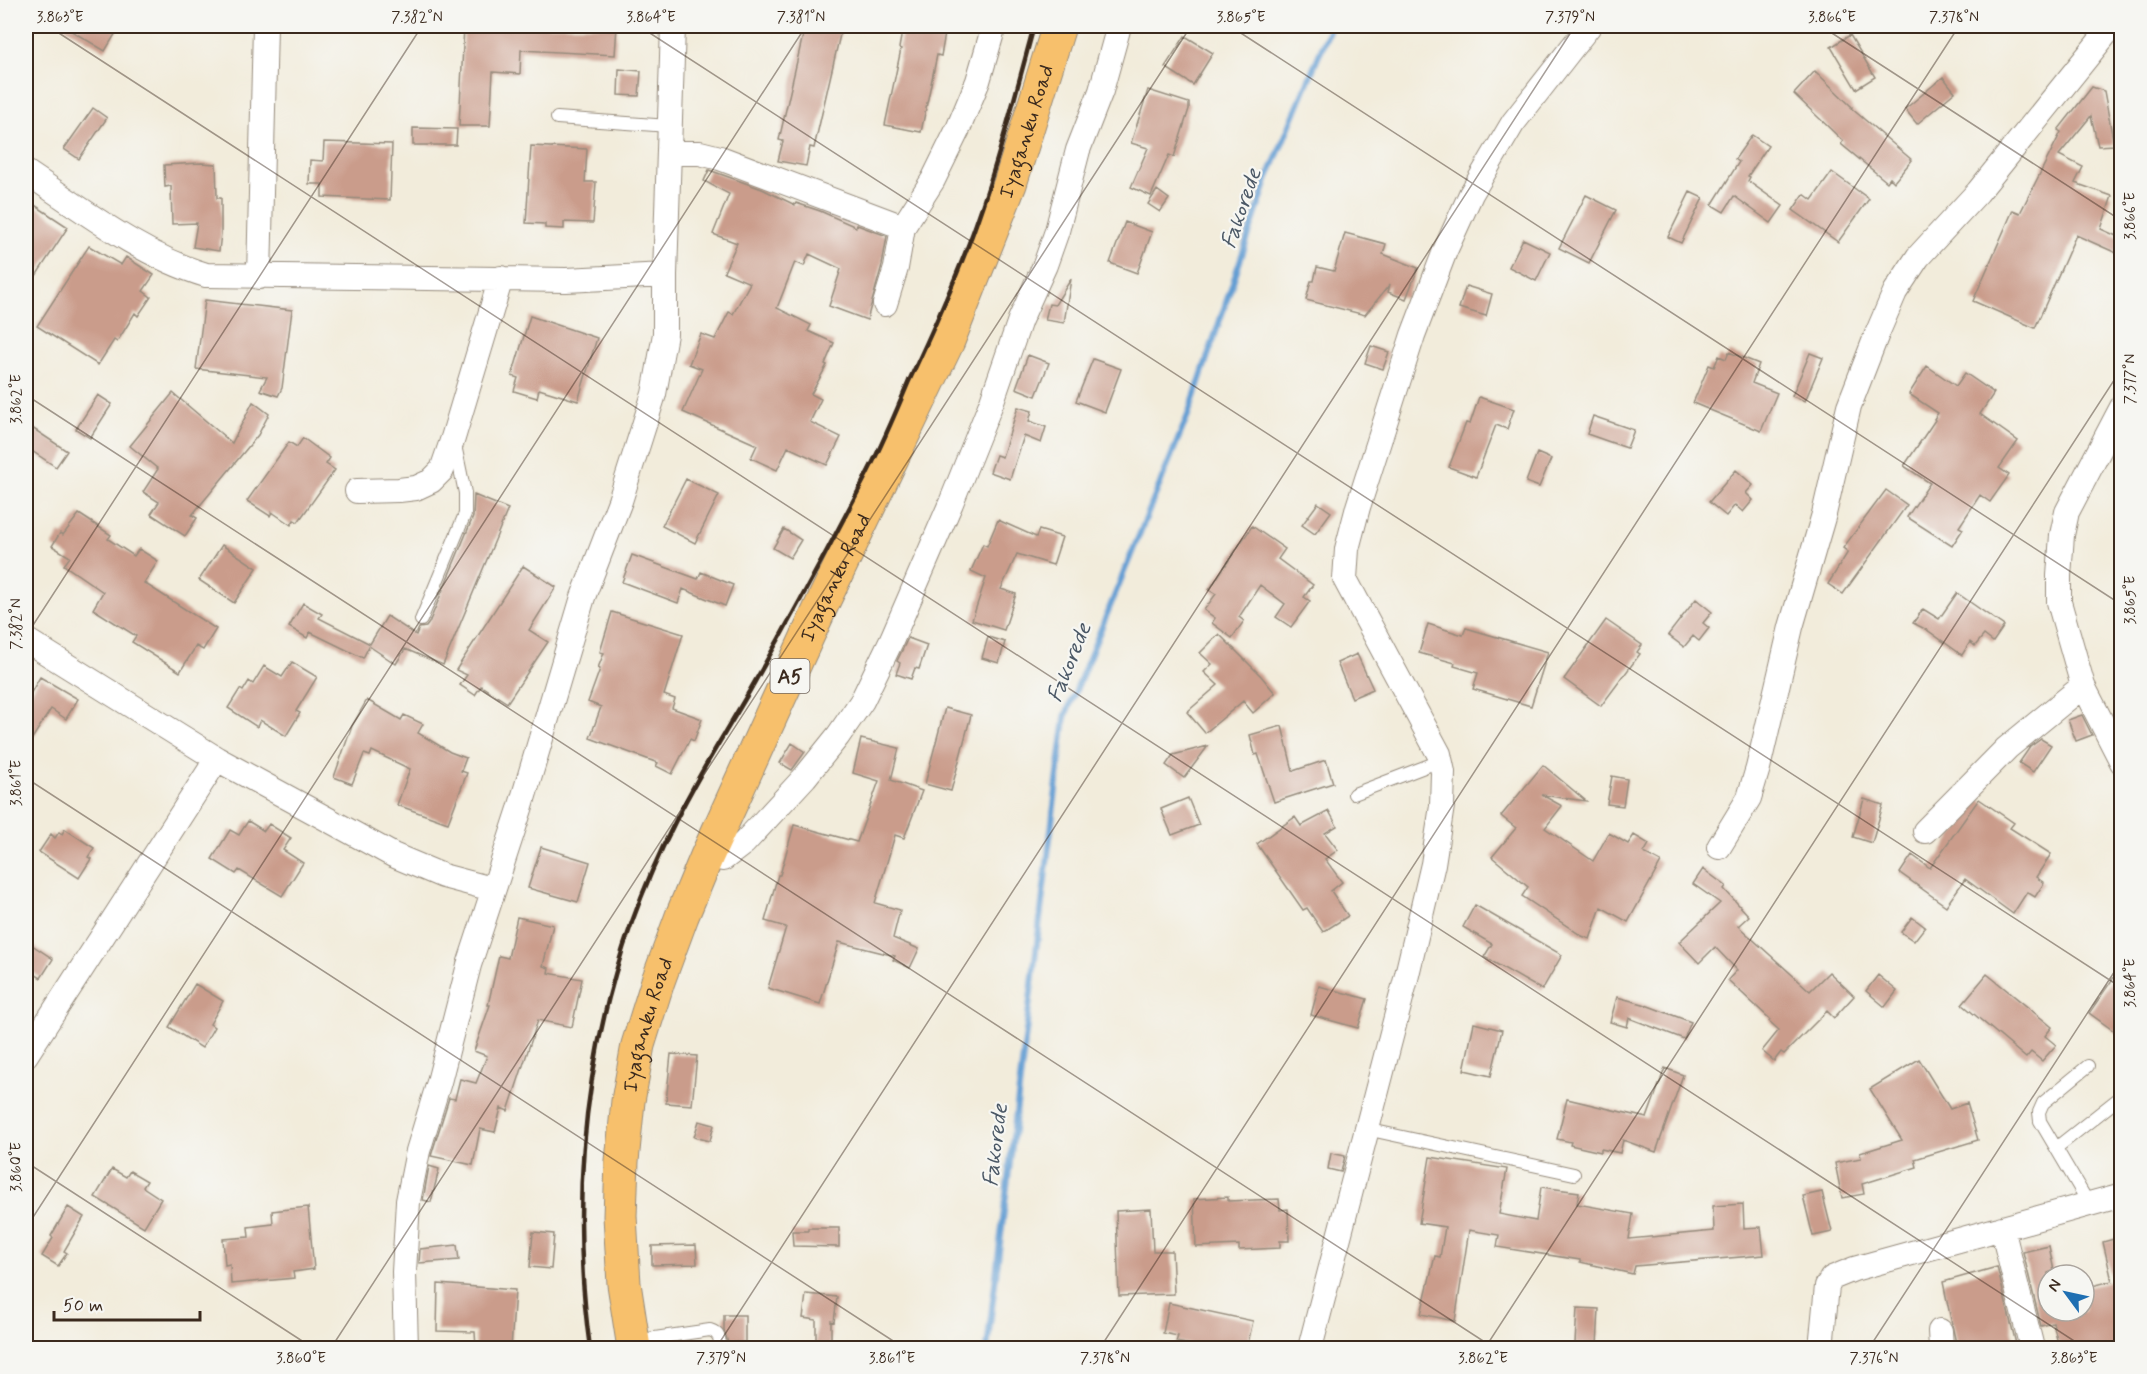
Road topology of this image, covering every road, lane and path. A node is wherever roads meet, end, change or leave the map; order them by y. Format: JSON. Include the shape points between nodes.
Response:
{"nodes":[{"id":1,"x":265,"y":26,"type":"edge"},
{"id":2,"x":673,"y":26,"type":"edge"},
{"id":3,"x":994,"y":26,"type":"edge"},
{"id":4,"x":1059,"y":26,"type":"edge"},
{"id":5,"x":1119,"y":26,"type":"edge"},
{"id":6,"x":1589,"y":26,"type":"edge"},
{"id":7,"x":2112,"y":26,"type":"edge"},
{"id":8,"x":557,"y":118,"type":"dead end"},
{"id":9,"x":669,"y":126,"type":"junction"},
{"id":10,"x":669,"y":153,"type":"junction"},
{"id":11,"x":26,"y":172,"type":"edge"},
{"id":12,"x":903,"y":227,"type":"junction"},
{"id":13,"x":665,"y":275,"type":"junction"},
{"id":14,"x":259,"y":277,"type":"junction"},
{"id":15,"x":501,"y":278,"type":"junction"},
{"id":16,"x":885,"y":304,"type":"dead end"},
{"id":17,"x":2121,"y":407,"type":"edge"},
{"id":18,"x":453,"y":438,"type":"junction"},
{"id":19,"x":357,"y":491,"type":"dead end"},
{"id":20,"x":421,"y":620,"type":"dead end"},
{"id":21,"x":26,"y":640,"type":"edge"},
{"id":22,"x":2083,"y":686,"type":"junction"},
{"id":23,"x":217,"y":759,"type":"junction"},
{"id":24,"x":1440,"y":761,"type":"junction"},
{"id":25,"x":2121,"y":762,"type":"edge"},
{"id":26,"x":1354,"y":794,"type":"dead end"},
{"id":27,"x":1925,"y":831,"type":"dead end"},
{"id":28,"x":1719,"y":847,"type":"dead end"},
{"id":29,"x":707,"y":856,"type":"junction"},
{"id":30,"x":492,"y":889,"type":"junction"},
{"id":31,"x":26,"y":1055,"type":"edge"},
{"id":32,"x":2088,"y":1066,"type":"dead end"},
{"id":33,"x":2118,"y":1099,"type":"dead end"},
{"id":34,"x":1366,"y":1129,"type":"junction"},
{"id":35,"x":2056,"y":1148,"type":"junction"},
{"id":36,"x":1574,"y":1174,"type":"dead end"},
{"id":37,"x":2121,"y":1195,"type":"edge"},
{"id":38,"x":2089,"y":1204,"type":"junction"},
{"id":39,"x":2002,"y":1228,"type":"junction"},
{"id":40,"x":679,"y":1336,"type":"junction"},
{"id":41,"x":634,"y":1345,"type":"edge"},
{"id":42,"x":405,"y":1348,"type":"edge"},
{"id":43,"x":681,"y":1348,"type":"edge"},
{"id":44,"x":720,"y":1348,"type":"edge"},
{"id":45,"x":1310,"y":1348,"type":"edge"},
{"id":46,"x":1821,"y":1348,"type":"edge"},
{"id":47,"x":2032,"y":1348,"type":"edge"}],
"edges":[{"from":1,"to":14,"type":"street"},
{"from":2,"to":9,"type":"street"},
{"from":3,"to":12,"type":"street","via":[[978,81],[958,129],[933,180]]},
{"from":4,"to":29,"type":"highway","name":"Iyaganku Road","number":"A5","via":[[1010,184],[948,341]]},
{"from":5,"to":29,"type":"street","via":[[1045,265],[1020,320],[951,503],[862,701],[805,777],[744,843],[723,859]]},
{"from":6,"to":24,"type":"street","via":[[1513,123],[1470,194],[1413,335],[1347,549],[1345,579]]},
{"from":7,"to":28,"type":"street","via":[[1978,192],[1918,257],[1895,292],[1849,406],[1749,798]]},
{"from":8,"to":9,"type":"lane"},
{"from":9,"to":10,"type":"street"},
{"from":10,"to":12,"type":"street","via":[[700,153],[720,158]]},
{"from":10,"to":13,"type":"street"},
{"from":11,"to":14,"type":"street","via":[[139,246],[184,269],[206,275]]},
{"from":12,"to":16,"type":"street"},
{"from":13,"to":15,"type":"street","via":[[566,280]]},
{"from":13,"to":30,"type":"street","via":[[665,334],[654,394],[620,501],[583,597]]},
{"from":14,"to":15,"type":"street"},
{"from":15,"to":18,"type":"street"},
{"from":17,"to":22,"type":"street","via":[[2067,512],[2062,535],[2059,602]]},
{"from":18,"to":19,"type":"street","via":[[442,470],[431,481],[416,488]]},
{"from":18,"to":20,"type":"lane","via":[[465,493],[465,514]]},
{"from":21,"to":23,"type":"street"},
{"from":22,"to":25,"type":"street"},
{"from":22,"to":27,"type":"street","via":[[2007,748]]},
{"from":23,"to":30,"type":"street","via":[[393,855],[443,876]]},
{"from":23,"to":31,"type":"street"},
{"from":24,"to":26,"type":"lane"},
{"from":24,"to":34,"type":"street","via":[[1442,806],[1433,864]]},
{"from":29,"to":41,"type":"highway","name":"Iyaganku Road","number":"A5","via":[[658,981],[638,1045],[628,1101],[620,1216],[624,1284]]},
{"from":30,"to":42,"type":"street","via":[[412,1175],[404,1272]]},
{"from":32,"to":35,"type":"lane","via":[[2043,1103],[2039,1112]]},
{"from":33,"to":35,"type":"lane"},
{"from":34,"to":36,"type":"lane"},
{"from":34,"to":45,"type":"street"},
{"from":35,"to":38,"type":"lane"},
{"from":37,"to":38,"type":"street"},
{"from":38,"to":39,"type":"street"},
{"from":39,"to":46,"type":"street","via":[[1832,1278],[1827,1286]]},
{"from":39,"to":47,"type":"street"},
{"from":40,"to":41,"type":"lane"},
{"from":40,"to":43,"type":"lane"},
{"from":40,"to":44,"type":"lane","via":[[714,1331],[720,1337]]}]}
